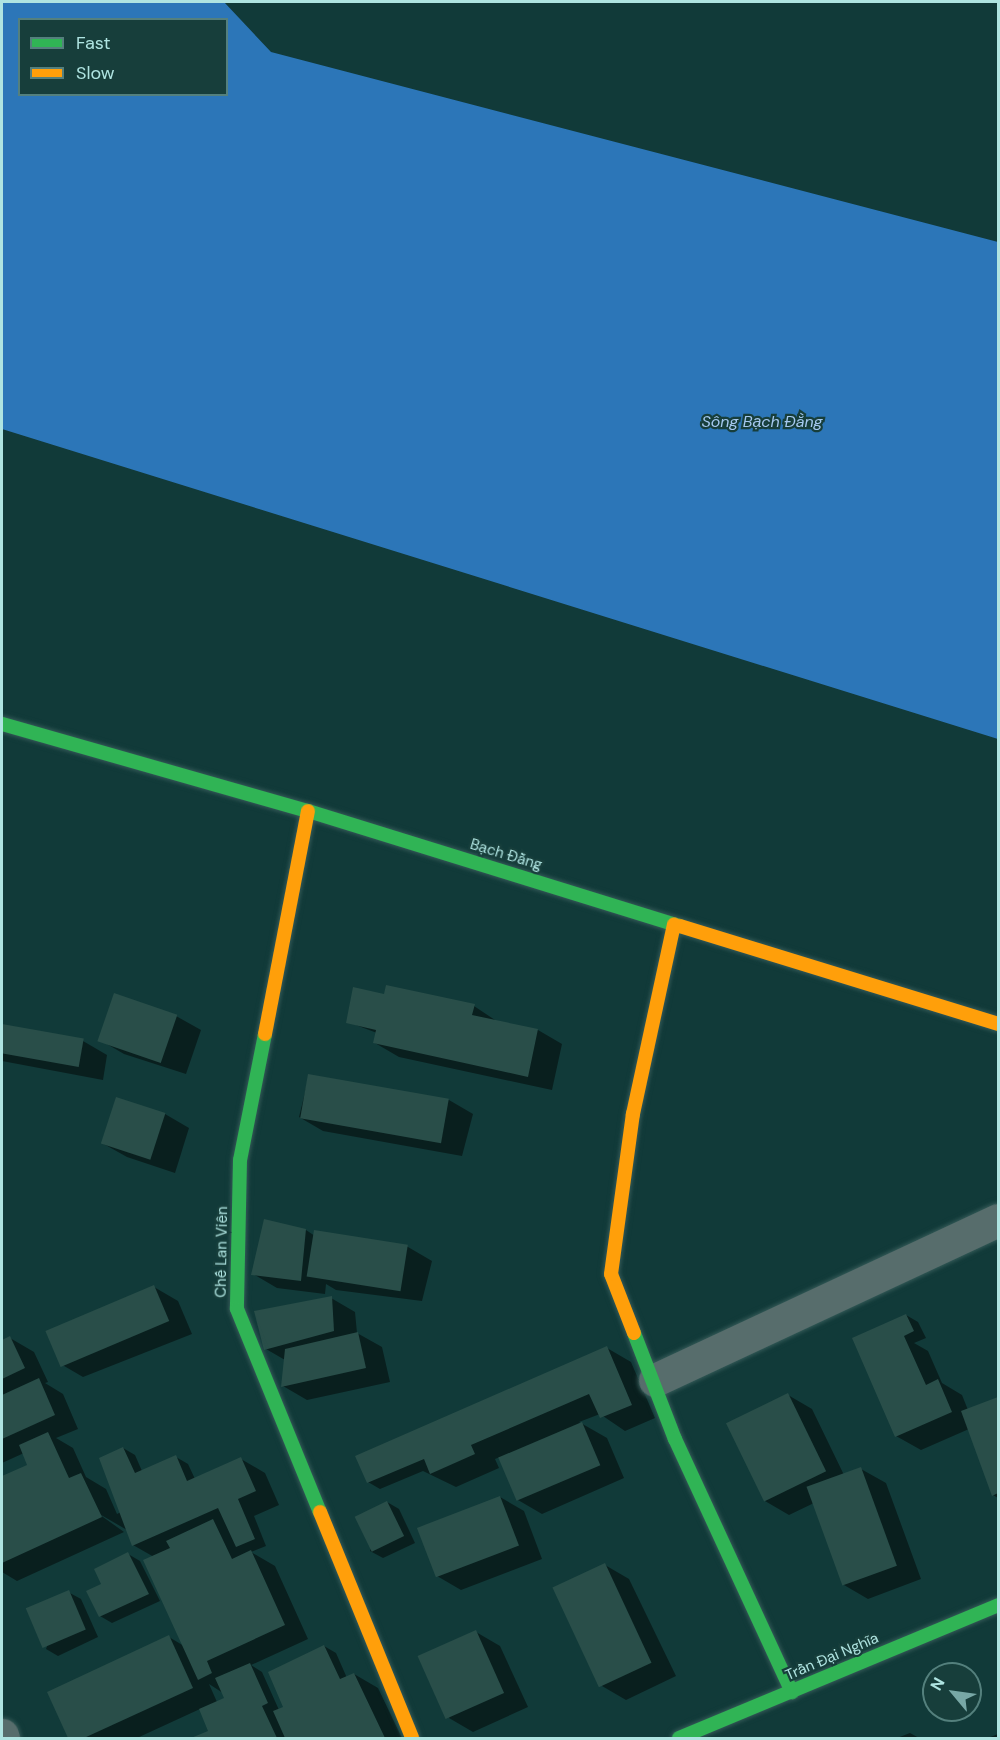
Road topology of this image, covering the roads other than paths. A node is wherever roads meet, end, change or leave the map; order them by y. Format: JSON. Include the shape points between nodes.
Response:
{"nodes":[{"id":1,"x":2,"y":723,"type":"edge"},
{"id":2,"x":308,"y":811,"type":"junction"},
{"id":3,"x":674,"y":924,"type":"junction"},
{"id":4,"x":999,"y":1024,"type":"edge"},
{"id":5,"x":999,"y":1220,"type":"edge"},
{"id":6,"x":655,"y":1380,"type":"junction"},
{"id":7,"x":999,"y":1605,"type":"edge"},
{"id":8,"x":792,"y":1692,"type":"junction"},
{"id":9,"x":412,"y":1738,"type":"edge"},
{"id":10,"x":679,"y":1738,"type":"edge"}],
"edges":[{"from":1,"to":2,"type":"street","name":"Bạch Đằng"},
{"from":2,"to":3,"type":"street","name":"Bạch Đằng"},
{"from":2,"to":9,"type":"street","name":"Chế Lan Viên","via":[[240,1160],[237,1309]]},
{"from":3,"to":4,"type":"street","name":"Bạch Đằng"},
{"from":3,"to":6,"type":"street","via":[[633,1114],[611,1274]]},
{"from":5,"to":6,"type":"street"},
{"from":6,"to":8,"type":"street","via":[[675,1439]]},
{"from":7,"to":8,"type":"street","name":"Trần Đại Nghĩa"},
{"from":8,"to":10,"type":"street","name":"Trần Đại Nghĩa"}]}
